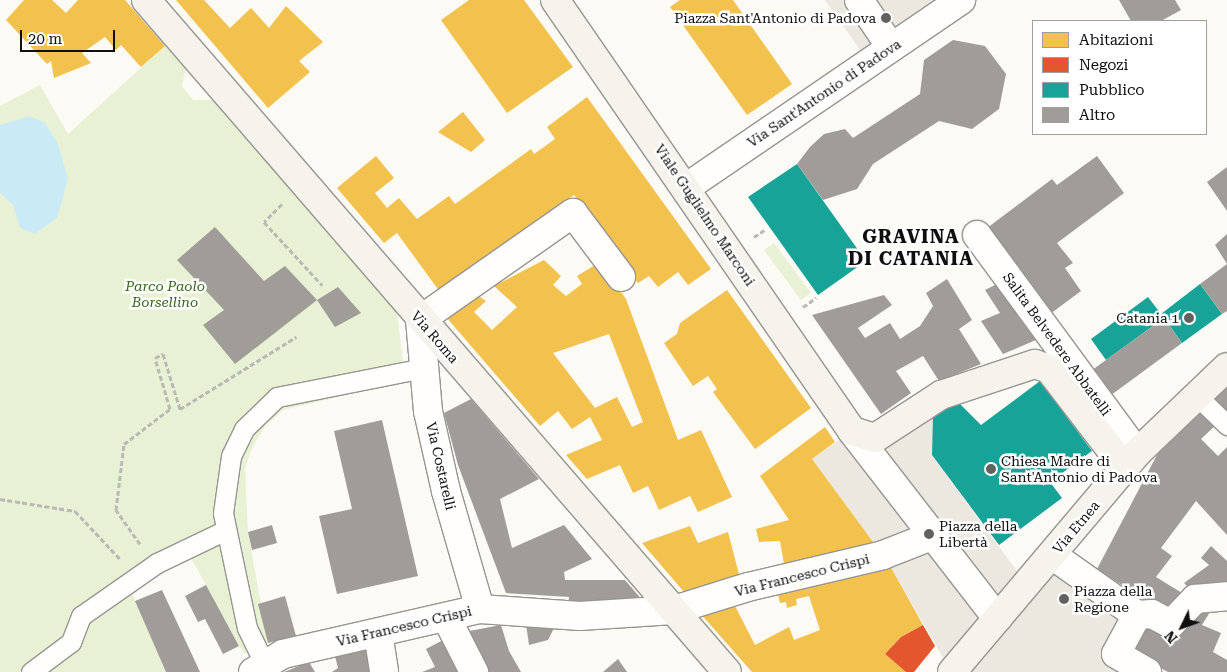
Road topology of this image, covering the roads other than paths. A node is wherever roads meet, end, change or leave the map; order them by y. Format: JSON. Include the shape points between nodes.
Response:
{"nodes":[{"id":1,"x":146,"y":0,"type":"edge"},
{"id":2,"x":556,"y":0,"type":"edge"},
{"id":3,"x":859,"y":0,"type":"edge"},
{"id":4,"x":961,"y":0,"type":"edge"},
{"id":5,"x":891,"y":47,"type":"junction"},
{"id":6,"x":687,"y":187,"type":"junction"},
{"id":7,"x":977,"y":235,"type":"dead end"},
{"id":8,"x":621,"y":277,"type":"dead end"},
{"id":9,"x":420,"y":320,"type":"junction"},
{"id":10,"x":453,"y":357,"type":"junction"},
{"id":11,"x":1227,"y":367,"type":"edge"},
{"id":12,"x":424,"y":368,"type":"junction"},
{"id":13,"x":1195,"y":394,"type":"junction"},
{"id":14,"x":1227,"y":425,"type":"edge"},
{"id":15,"x":852,"y":431,"type":"junction"},
{"id":16,"x":1131,"y":461,"type":"junction"},
{"id":17,"x":226,"y":530,"type":"junction"},
{"id":18,"x":934,"y":535,"type":"junction"},
{"id":19,"x":1052,"y":555,"type":"junction"},
{"id":20,"x":1227,"y":596,"type":"edge"},
{"id":21,"x":480,"y":608,"type":"junction"},
{"id":22,"x":674,"y":610,"type":"junction"},
{"id":23,"x":1137,"y":615,"type":"junction"},
{"id":24,"x":446,"y":616,"type":"junction"},
{"id":25,"x":997,"y":618,"type":"junction"},
{"id":26,"x":378,"y":633,"type":"junction"},
{"id":27,"x":1137,"y":666,"type":"edge"},
{"id":28,"x":41,"y":669,"type":"edge"},
{"id":29,"x":259,"y":669,"type":"edge"},
{"id":30,"x":384,"y":672,"type":"edge"},
{"id":31,"x":474,"y":672,"type":"edge"},
{"id":32,"x":727,"y":672,"type":"edge"},
{"id":33,"x":952,"y":672,"type":"edge"}],
"edges":[{"from":1,"to":9,"type":"main road","name":"Via Roma"},
{"from":2,"to":6,"type":"main road","name":"Viale Guglielmo Marconi"},
{"from":3,"to":5,"type":"street"},
{"from":4,"to":5,"type":"street","name":"Via Sant'Antonio di Padova"},
{"from":5,"to":6,"type":"street","name":"Via Sant'Antonio di Padova"},
{"from":6,"to":15,"type":"main road","name":"Viale Guglielmo Marconi"},
{"from":7,"to":16,"type":"street","name":"Salita Belvedere Abbatelli"},
{"from":8,"to":9,"type":"street","via":[[574,213]]},
{"from":9,"to":10,"type":"main road","name":"Via Roma"},
{"from":9,"to":12,"type":"street","name":"Via Costarelli"},
{"from":10,"to":12,"type":"street"},
{"from":10,"to":22,"type":"main road","name":"Via Roma"},
{"from":11,"to":13,"type":"main road","name":"Via Etnea"},
{"from":12,"to":17,"type":"lane","via":[[277,397],[244,429],[231,456],[225,483]]},
{"from":12,"to":21,"type":"street","name":"Via Costarelli","via":[[446,491]]},
{"from":13,"to":14,"type":"lane"},
{"from":13,"to":16,"type":"main road","name":"Via Etnea"},
{"from":15,"to":16,"type":"main road","via":[[875,438],[941,395],[1035,364],[1049,369]]},
{"from":15,"to":18,"type":"street"},
{"from":16,"to":19,"type":"main road","name":"Via Etnea"},
{"from":17,"to":28,"type":"lane","via":[[155,565],[81,616],[71,642]]},
{"from":17,"to":29,"type":"lane","via":[[246,628]]},
{"from":18,"to":22,"type":"street","name":"Via Francesco Crispi","via":[[883,555]]},
{"from":18,"to":25,"type":"street"},
{"from":19,"to":23,"type":"street"},
{"from":19,"to":25,"type":"main road","name":"Via Etnea"},
{"from":20,"to":23,"type":"street","via":[[1195,599],[1172,624],[1152,614]]},
{"from":21,"to":22,"type":"street","name":"Via Francesco Crispi","via":[[580,616]]},
{"from":21,"to":24,"type":"street","name":"Via Francesco Crispi"},
{"from":22,"to":32,"type":"main road","name":"Via Roma"},
{"from":23,"to":27,"type":"street","via":[[1116,654]]},
{"from":24,"to":26,"type":"street","name":"Via Francesco Crispi"},
{"from":24,"to":31,"type":"street"},
{"from":25,"to":33,"type":"main road","name":"Via Etnea"},
{"from":26,"to":29,"type":"street","name":"Via Francesco Crispi","via":[[284,654]]},
{"from":26,"to":30,"type":"street"}]}
